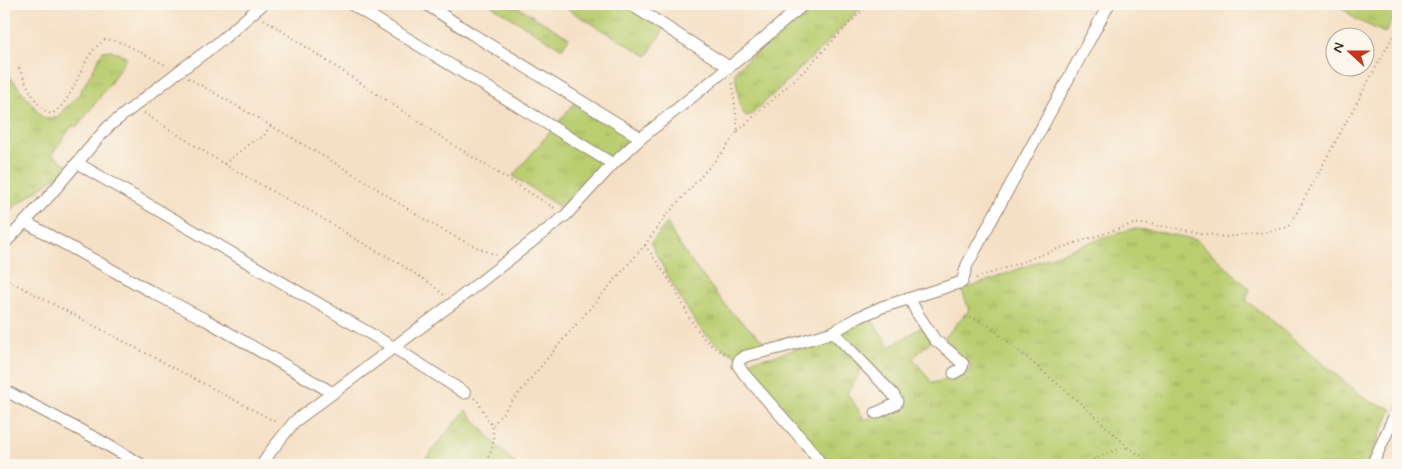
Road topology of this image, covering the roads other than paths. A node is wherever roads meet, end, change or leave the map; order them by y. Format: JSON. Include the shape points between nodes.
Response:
{"nodes":[{"id":1,"x":263,"y":4,"type":"edge"},
{"id":2,"x":351,"y":4,"type":"edge"},
{"id":3,"x":426,"y":4,"type":"edge"},
{"id":4,"x":630,"y":4,"type":"edge"},
{"id":5,"x":804,"y":4,"type":"edge"},
{"id":6,"x":1109,"y":4,"type":"edge"},
{"id":7,"x":730,"y":67,"type":"junction"},
{"id":8,"x":641,"y":138,"type":"junction"},
{"id":9,"x":77,"y":163,"type":"junction"},
{"id":10,"x":613,"y":164,"type":"junction"},
{"id":11,"x":25,"y":222,"type":"junction"},
{"id":12,"x":4,"y":244,"type":"edge"},
{"id":13,"x":910,"y":299,"type":"junction"},
{"id":14,"x":833,"y":332,"type":"junction"},
{"id":15,"x":393,"y":347,"type":"junction"},
{"id":16,"x":954,"y":373,"type":"dead end"},
{"id":17,"x":4,"y":390,"type":"edge"},
{"id":18,"x":333,"y":393,"type":"junction"},
{"id":19,"x":465,"y":393,"type":"road end"},
{"id":20,"x":1398,"y":408,"type":"edge"},
{"id":21,"x":876,"y":413,"type":"dead end"},
{"id":22,"x":142,"y":465,"type":"edge"},
{"id":23,"x":262,"y":465,"type":"edge"},
{"id":24,"x":822,"y":465,"type":"edge"},
{"id":25,"x":1372,"y":465,"type":"edge"}],
"edges":[{"from":1,"to":9,"type":"street","via":[[103,132]]},
{"from":2,"to":10,"type":"street"},
{"from":3,"to":8,"type":"street"},
{"from":4,"to":7,"type":"street"},
{"from":5,"to":7,"type":"street"},
{"from":6,"to":13,"type":"street","via":[[967,265],[962,282]]},
{"from":7,"to":8,"type":"street"},
{"from":8,"to":10,"type":"street"},
{"from":9,"to":11,"type":"street"},
{"from":9,"to":15,"type":"street"},
{"from":10,"to":15,"type":"street","via":[[566,215]]},
{"from":11,"to":12,"type":"street"},
{"from":11,"to":18,"type":"street"},
{"from":13,"to":14,"type":"street","via":[[882,307]]},
{"from":13,"to":16,"type":"street","via":[[935,340],[963,364]]},
{"from":14,"to":21,"type":"street","via":[[897,401]]},
{"from":14,"to":24,"type":"street","via":[[738,360],[744,374]]},
{"from":15,"to":18,"type":"street"},
{"from":15,"to":19,"type":"street"},
{"from":17,"to":22,"type":"street"},
{"from":18,"to":23,"type":"street","via":[[294,422]]},
{"from":20,"to":25,"type":"street"}]}
